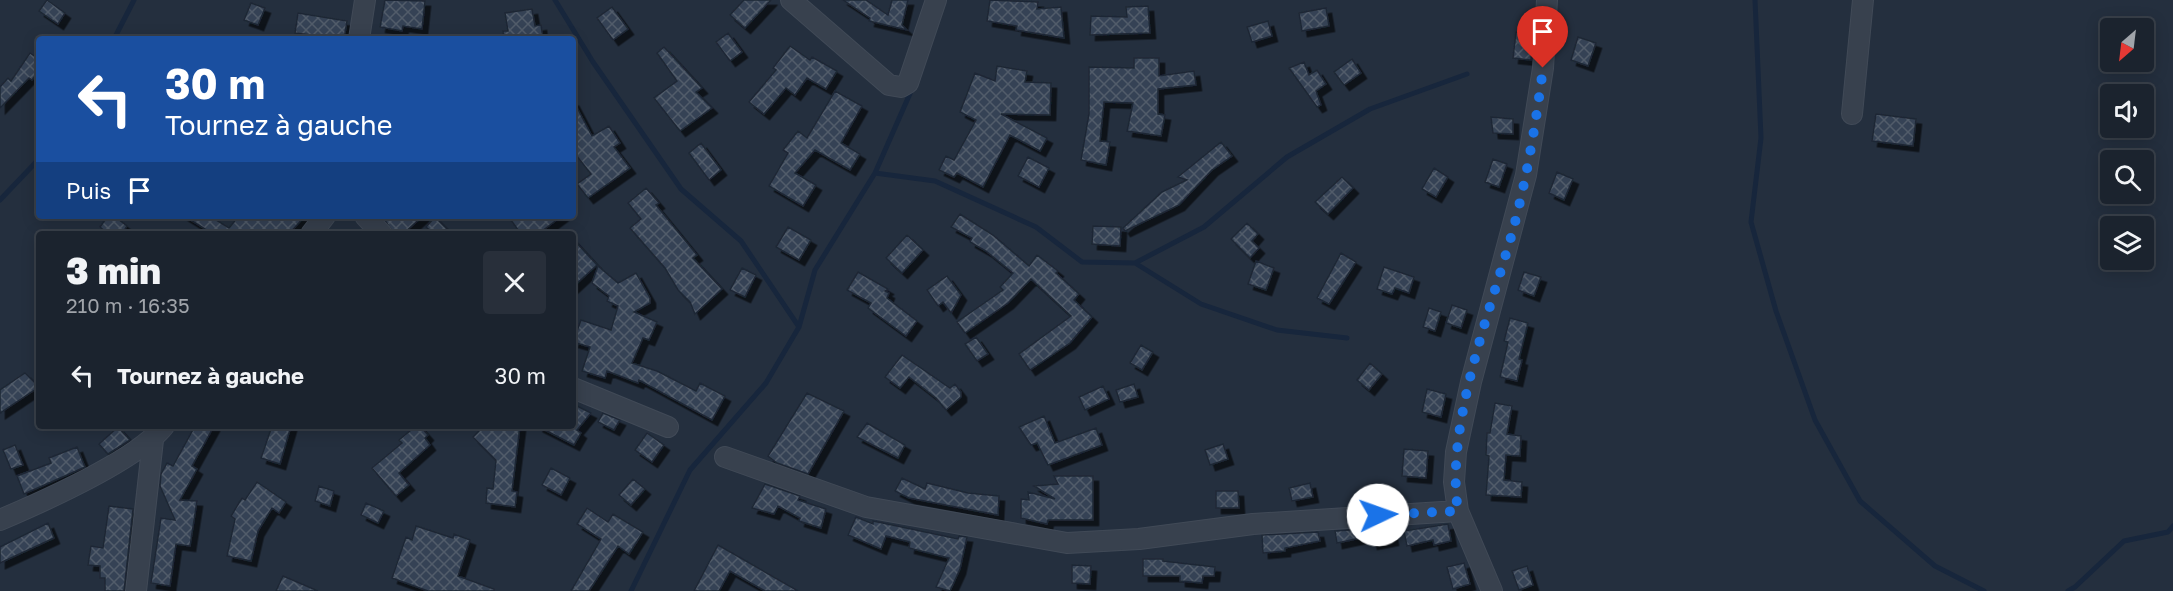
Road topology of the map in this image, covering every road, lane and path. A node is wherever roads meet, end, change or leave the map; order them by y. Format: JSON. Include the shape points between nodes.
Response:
{"nodes":[{"id":1,"x":365,"y":0,"type":"edge"},
{"id":2,"x":791,"y":0,"type":"edge"},
{"id":3,"x":936,"y":0,"type":"edge"},
{"id":4,"x":1547,"y":0,"type":"edge"},
{"id":5,"x":1863,"y":0,"type":"edge"},
{"id":6,"x":359,"y":36,"type":"edge"},
{"id":7,"x":1852,"y":114,"type":"dead end"},
{"id":8,"x":322,"y":219,"type":"edge"},
{"id":9,"x":368,"y":219,"type":"edge"},
{"id":10,"x":312,"y":231,"type":"edge"},
{"id":11,"x":379,"y":231,"type":"edge"},
{"id":12,"x":576,"y":389,"type":"edge"},
{"id":13,"x":668,"y":427,"type":"dead end"},
{"id":14,"x":159,"y":433,"type":"edge"},
{"id":15,"x":725,"y":457,"type":"dead end"},
{"id":16,"x":1458,"y":511,"type":"junction"},
{"id":17,"x":0,"y":520,"type":"edge"},
{"id":18,"x":136,"y":591,"type":"edge"},
{"id":19,"x":1492,"y":591,"type":"edge"}],
"edges":[{"from":1,"to":6,"type":"street"},
{"from":2,"to":3,"type":"street","via":[[889,85],[902,87],[908,83]]},
{"from":4,"to":16,"type":"street","via":[[1543,68],[1526,175],[1461,424],[1454,482]]},
{"from":5,"to":7,"type":"street"},
{"from":8,"to":10,"type":"street"},
{"from":9,"to":11,"type":"street"},
{"from":12,"to":13,"type":"street"},
{"from":14,"to":17,"type":"street","via":[[96,473]]},
{"from":14,"to":18,"type":"street"},
{"from":15,"to":16,"type":"street","via":[[866,507],[1067,543],[1139,539],[1252,524]]},
{"from":16,"to":19,"type":"street"}]}
